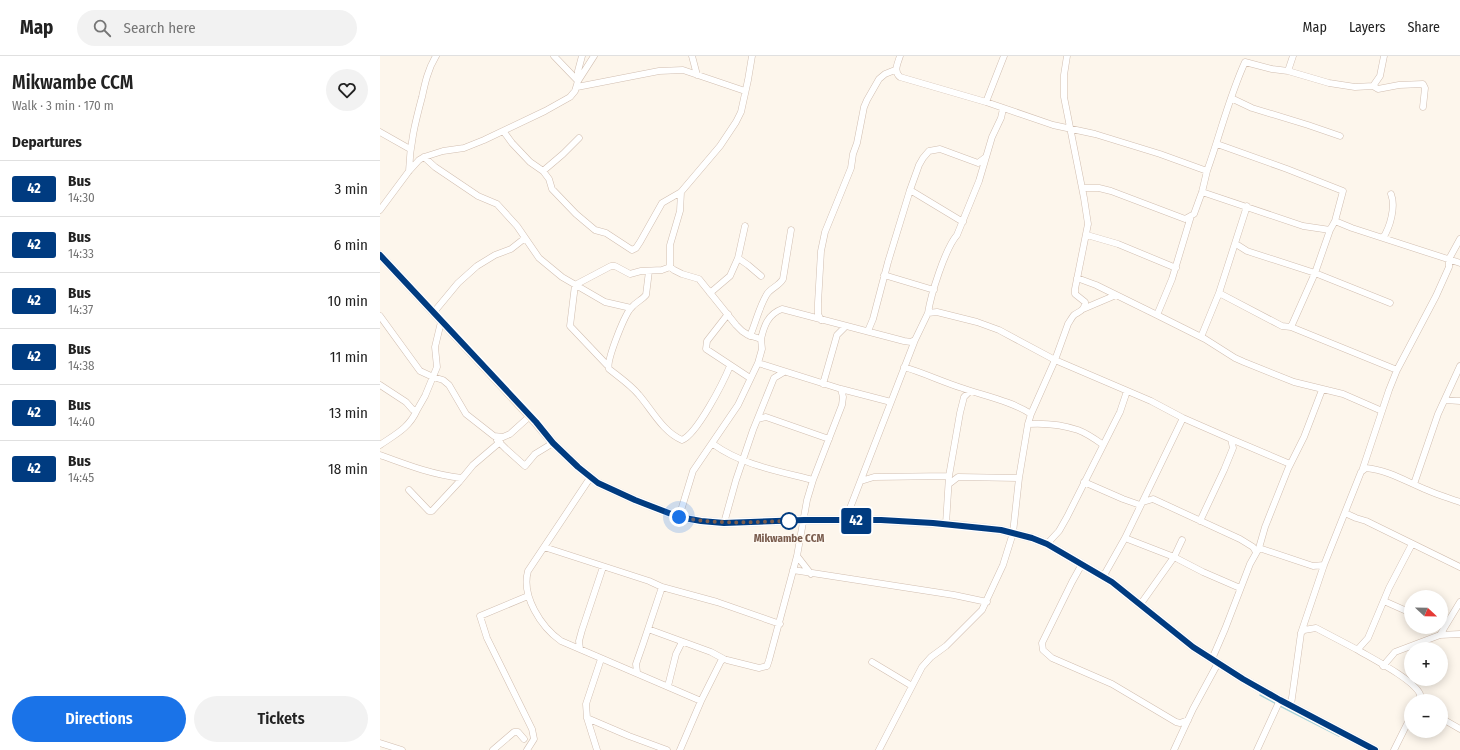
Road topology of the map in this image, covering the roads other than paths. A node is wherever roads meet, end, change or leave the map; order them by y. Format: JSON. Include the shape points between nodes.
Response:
{"nodes":[{"id":1,"x":436,"y":56,"type":"edge"},
{"id":2,"x":554,"y":56,"type":"edge"},
{"id":3,"x":582,"y":56,"type":"edge"},
{"id":4,"x":594,"y":56,"type":"edge"},
{"id":5,"x":692,"y":56,"type":"edge"},
{"id":6,"x":752,"y":56,"type":"edge"},
{"id":7,"x":900,"y":56,"type":"edge"},
{"id":8,"x":1004,"y":56,"type":"edge"},
{"id":9,"x":1067,"y":56,"type":"edge"},
{"id":10,"x":1293,"y":56,"type":"edge"},
{"id":11,"x":1384,"y":56,"type":"edge"},
{"id":12,"x":895,"y":70,"type":"junction"},
{"id":13,"x":1288,"y":71,"type":"junction"},
{"id":14,"x":697,"y":75,"type":"junction"},
{"id":15,"x":578,"y":84,"type":"junction"},
{"id":16,"x":1373,"y":86,"type":"junction"},
{"id":17,"x":745,"y":92,"type":"junction"},
{"id":18,"x":1231,"y":98,"type":"junction"},
{"id":19,"x":986,"y":102,"type":"junction"},
{"id":20,"x":1423,"y":107,"type":"dead end"},
{"id":21,"x":1003,"y":108,"type":"junction"},
{"id":22,"x":1070,"y":129,"type":"junction"},
{"id":23,"x":380,"y":132,"type":"edge"},
{"id":24,"x":504,"y":132,"type":"junction"},
{"id":25,"x":1340,"y":136,"type":"dead end"},
{"id":26,"x":579,"y":138,"type":"dead end"},
{"id":27,"x":1217,"y":144,"type":"junction"},
{"id":28,"x":410,"y":149,"type":"junction"},
{"id":29,"x":424,"y":157,"type":"junction"},
{"id":30,"x":986,"y":157,"type":"junction"},
{"id":31,"x":410,"y":171,"type":"junction"},
{"id":32,"x":543,"y":171,"type":"junction"},
{"id":33,"x":1207,"y":171,"type":"junction"},
{"id":34,"x":1082,"y":188,"type":"junction"},
{"id":35,"x":910,"y":190,"type":"junction"},
{"id":36,"x":681,"y":192,"type":"junction"},
{"id":37,"x":1202,"y":192,"type":"junction"},
{"id":38,"x":1391,"y":194,"type":"dead end"},
{"id":39,"x":1247,"y":206,"type":"junction"},
{"id":40,"x":380,"y":210,"type":"edge"},
{"id":41,"x":1191,"y":216,"type":"junction"},
{"id":42,"x":1335,"y":221,"type":"junction"},
{"id":43,"x":962,"y":222,"type":"junction"},
{"id":44,"x":745,"y":226,"type":"dead end"},
{"id":45,"x":790,"y":230,"type":"dead end"},
{"id":46,"x":1330,"y":230,"type":"junction"},
{"id":47,"x":1087,"y":235,"type":"junction"},
{"id":48,"x":525,"y":238,"type":"junction"},
{"id":49,"x":1383,"y":238,"type":"junction"},
{"id":50,"x":1460,"y":239,"type":"edge"},
{"id":51,"x":1236,"y":244,"type":"junction"},
{"id":52,"x":380,"y":255,"type":"edge"},
{"id":53,"x":738,"y":258,"type":"junction"},
{"id":54,"x":1449,"y":259,"type":"junction"},
{"id":55,"x":1460,"y":263,"type":"edge"},
{"id":56,"x":670,"y":266,"type":"junction"},
{"id":57,"x":1176,"y":268,"type":"junction"},
{"id":58,"x":649,"y":270,"type":"junction"},
{"id":59,"x":1315,"y":274,"type":"junction"},
{"id":60,"x":884,"y":275,"type":"junction"},
{"id":61,"x":761,"y":276,"type":"dead end"},
{"id":62,"x":1077,"y":278,"type":"junction"},
{"id":63,"x":575,"y":285,"type":"junction"},
{"id":64,"x":934,"y":290,"type":"junction"},
{"id":65,"x":710,"y":293,"type":"junction"},
{"id":66,"x":1220,"y":293,"type":"junction"},
{"id":67,"x":1116,"y":295,"type":"junction"},
{"id":68,"x":1390,"y":303,"type":"dead end"},
{"id":69,"x":631,"y":308,"type":"junction"},
{"id":70,"x":1083,"y":309,"type":"junction"},
{"id":71,"x":434,"y":312,"type":"junction"},
{"id":72,"x":928,"y":313,"type":"junction"},
{"id":73,"x":728,"y":314,"type":"junction"},
{"id":74,"x":1157,"y":315,"type":"junction"},
{"id":75,"x":380,"y":316,"type":"edge"},
{"id":76,"x":821,"y":320,"type":"junction"},
{"id":77,"x":441,"y":322,"type":"junction"},
{"id":78,"x":834,"y":323,"type":"junction"},
{"id":79,"x":846,"y":326,"type":"junction"},
{"id":80,"x":1291,"y":327,"type":"junction"},
{"id":81,"x":868,"y":331,"type":"junction"},
{"id":82,"x":839,"y":332,"type":"junction"},
{"id":83,"x":750,"y":336,"type":"junction"},
{"id":84,"x":1201,"y":337,"type":"junction"},
{"id":85,"x":761,"y":339,"type":"junction"},
{"id":86,"x":915,"y":340,"type":"junction"},
{"id":87,"x":1054,"y":360,"type":"junction"},
{"id":88,"x":758,"y":363,"type":"junction"},
{"id":89,"x":607,"y":365,"type":"junction"},
{"id":90,"x":730,"y":366,"type":"junction"},
{"id":91,"x":1460,"y":366,"type":"edge"},
{"id":92,"x":904,"y":367,"type":"junction"},
{"id":93,"x":773,"y":368,"type":"junction"},
{"id":94,"x":1397,"y":370,"type":"junction"},
{"id":95,"x":784,"y":372,"type":"junction"},
{"id":96,"x":433,"y":377,"type":"junction"},
{"id":97,"x":750,"y":378,"type":"junction"},
{"id":98,"x":774,"y":378,"type":"junction"},
{"id":99,"x":380,"y":384,"type":"edge"},
{"id":100,"x":823,"y":384,"type":"junction"},
{"id":101,"x":961,"y":388,"type":"junction"},
{"id":102,"x":841,"y":389,"type":"junction"},
{"id":103,"x":1322,"y":390,"type":"junction"},
{"id":104,"x":970,"y":391,"type":"junction"},
{"id":105,"x":1127,"y":391,"type":"junction"},
{"id":106,"x":964,"y":397,"type":"junction"},
{"id":107,"x":1446,"y":400,"type":"junction"},
{"id":108,"x":1460,"y":401,"type":"edge"},
{"id":109,"x":890,"y":402,"type":"junction"},
{"id":110,"x":417,"y":410,"type":"junction"},
{"id":111,"x":1382,"y":412,"type":"junction"},
{"id":112,"x":1031,"y":414,"type":"junction"},
{"id":113,"x":530,"y":416,"type":"junction"},
{"id":114,"x":1183,"y":418,"type":"junction"},
{"id":115,"x":758,"y":419,"type":"junction"},
{"id":116,"x":1028,"y":424,"type":"junction"},
{"id":117,"x":495,"y":437,"type":"junction"},
{"id":118,"x":829,"y":439,"type":"junction"},
{"id":119,"x":1231,"y":439,"type":"junction"},
{"id":120,"x":500,"y":442,"type":"junction"},
{"id":121,"x":553,"y":443,"type":"junction"},
{"id":122,"x":380,"y":444,"type":"edge"},
{"id":123,"x":713,"y":444,"type":"junction"},
{"id":124,"x":1102,"y":444,"type":"junction"},
{"id":125,"x":380,"y":455,"type":"edge"},
{"id":126,"x":742,"y":460,"type":"junction"},
{"id":127,"x":1290,"y":464,"type":"junction"},
{"id":128,"x":1361,"y":472,"type":"junction"},
{"id":129,"x":949,"y":476,"type":"junction"},
{"id":130,"x":462,"y":478,"type":"junction"},
{"id":131,"x":590,"y":478,"type":"junction"},
{"id":132,"x":1019,"y":478,"type":"junction"},
{"id":133,"x":813,"y":480,"type":"junction"},
{"id":134,"x":861,"y":481,"type":"junction"},
{"id":135,"x":1084,"y":482,"type":"junction"},
{"id":136,"x":949,"y":484,"type":"junction"},
{"id":137,"x":1414,"y":484,"type":"junction"},
{"id":138,"x":409,"y":490,"type":"dead end"},
{"id":139,"x":1147,"y":493,"type":"junction"},
{"id":140,"x":1153,"y":499,"type":"junction"},
{"id":141,"x":1460,"y":502,"type":"edge"},
{"id":142,"x":1142,"y":504,"type":"junction"},
{"id":143,"x":1345,"y":513,"type":"junction"},
{"id":144,"x":679,"y":517,"type":"junction"},
{"id":145,"x":1356,"y":518,"type":"junction"},
{"id":146,"x":804,"y":520,"type":"junction"},
{"id":147,"x":845,"y":521,"type":"junction"},
{"id":148,"x":1200,"y":521,"type":"junction"},
{"id":149,"x":1341,"y":522,"type":"junction"},
{"id":150,"x":724,"y":523,"type":"junction"},
{"id":151,"x":946,"y":524,"type":"junction"},
{"id":152,"x":1013,"y":533,"type":"junction"},
{"id":153,"x":1125,"y":538,"type":"junction"},
{"id":154,"x":1182,"y":540,"type":"dead end"},
{"id":155,"x":1047,"y":544,"type":"junction"},
{"id":156,"x":1412,"y":544,"type":"junction"},
{"id":157,"x":544,"y":547,"type":"junction"},
{"id":158,"x":1257,"y":550,"type":"junction"},
{"id":159,"x":797,"y":556,"type":"junction"},
{"id":160,"x":1174,"y":557,"type":"junction"},
{"id":161,"x":1082,"y":564,"type":"junction"},
{"id":162,"x":1313,"y":566,"type":"junction"},
{"id":163,"x":1324,"y":566,"type":"junction"},
{"id":164,"x":1460,"y":566,"type":"edge"},
{"id":165,"x":603,"y":567,"type":"junction"},
{"id":166,"x":793,"y":570,"type":"junction"},
{"id":167,"x":810,"y":574,"type":"junction"},
{"id":168,"x":1103,"y":577,"type":"junction"},
{"id":169,"x":1320,"y":577,"type":"junction"},
{"id":170,"x":662,"y":587,"type":"junction"},
{"id":171,"x":1240,"y":588,"type":"junction"},
{"id":172,"x":528,"y":596,"type":"junction"},
{"id":173,"x":1384,"y":601,"type":"junction"},
{"id":174,"x":987,"y":602,"type":"junction"},
{"id":175,"x":1460,"y":602,"type":"edge"},
{"id":176,"x":1140,"y":605,"type":"junction"},
{"id":177,"x":1404,"y":610,"type":"edge"},
{"id":178,"x":1306,"y":617,"type":"junction"},
{"id":179,"x":1448,"y":619,"type":"edge"},
{"id":180,"x":780,"y":624,"type":"junction"},
{"id":181,"x":1316,"y":628,"type":"junction"},
{"id":182,"x":648,"y":629,"type":"junction"},
{"id":183,"x":1301,"y":633,"type":"junction"},
{"id":184,"x":1460,"y":634,"type":"edge"},
{"id":185,"x":1440,"y":635,"type":"joint"},
{"id":186,"x":682,"y":642,"type":"junction"},
{"id":187,"x":580,"y":649,"type":"junction"},
{"id":188,"x":1356,"y":649,"type":"junction"},
{"id":189,"x":601,"y":659,"type":"junction"},
{"id":190,"x":724,"y":659,"type":"junction"},
{"id":191,"x":1215,"y":661,"type":"junction"},
{"id":192,"x":872,"y":662,"type":"dead end"},
{"id":193,"x":636,"y":664,"type":"junction"},
{"id":194,"x":1383,"y":666,"type":"junction"},
{"id":195,"x":628,"y":668,"type":"junction"},
{"id":196,"x":637,"y":672,"type":"junction"},
{"id":197,"x":668,"y":686,"type":"junction"},
{"id":198,"x":912,"y":686,"type":"junction"},
{"id":199,"x":1420,"y":694,"type":"edge"},
{"id":200,"x":1280,"y":700,"type":"junction"},
{"id":201,"x":701,"y":701,"type":"junction"},
{"id":202,"x":1291,"y":706,"type":"junction"},
{"id":203,"x":587,"y":718,"type":"junction"},
{"id":204,"x":1188,"y":720,"type":"junction"},
{"id":205,"x":1448,"y":722,"type":"edge"},
{"id":206,"x":1460,"y":729,"type":"edge"},
{"id":207,"x":1404,"y":730,"type":"edge"},
{"id":208,"x":524,"y":739,"type":"dead end"},
{"id":209,"x":380,"y":743,"type":"edge"},
{"id":210,"x":402,"y":750,"type":"edge"},
{"id":211,"x":492,"y":750,"type":"edge"},
{"id":212,"x":527,"y":750,"type":"edge"},
{"id":213,"x":597,"y":750,"type":"edge"},
{"id":214,"x":667,"y":750,"type":"edge"},
{"id":215,"x":680,"y":750,"type":"edge"},
{"id":216,"x":879,"y":750,"type":"edge"},
{"id":217,"x":1174,"y":750,"type":"edge"},
{"id":218,"x":1257,"y":750,"type":"edge"},
{"id":219,"x":1375,"y":750,"type":"edge"},
{"id":220,"x":1394,"y":750,"type":"edge"}],
"edges":[{"from":1,"to":28,"type":"street","via":[[427,77]]},
{"from":2,"to":15,"type":"street"},
{"from":3,"to":15,"type":"street"},
{"from":4,"to":15,"type":"street"},
{"from":5,"to":14,"type":"street"},
{"from":6,"to":17,"type":"street"},
{"from":7,"to":12,"type":"street"},
{"from":8,"to":19,"type":"street"},
{"from":9,"to":22,"type":"street","via":[[1064,90]]},
{"from":10,"to":13,"type":"street"},
{"from":11,"to":16,"type":"street","via":[[1380,76]]},
{"from":12,"to":19,"type":"street","via":[[900,77]]},
{"from":12,"to":76,"type":"street","via":[[879,79],[867,100],[851,168],[825,232],[821,251],[818,303]]},
{"from":13,"to":16,"type":"street","via":[[1329,83],[1365,88]]},
{"from":13,"to":18,"type":"street","via":[[1245,62]]},
{"from":14,"to":15,"type":"street","via":[[683,70],[659,71]]},
{"from":14,"to":17,"type":"street"},
{"from":15,"to":24,"type":"street","via":[[570,97]]},
{"from":16,"to":20,"type":"street","via":[[1378,89],[1403,84],[1423,84],[1426,88]]},
{"from":17,"to":36,"type":"street","via":[[741,112],[731,130]]},
{"from":18,"to":25,"type":"street","via":[[1252,108]]},
{"from":18,"to":27,"type":"street"},
{"from":19,"to":21,"type":"street"},
{"from":21,"to":22,"type":"street"},
{"from":21,"to":30,"type":"street","via":[[1002,118],[992,137]]},
{"from":22,"to":33,"type":"street","via":[[1095,134]]},
{"from":22,"to":34,"type":"street"},
{"from":23,"to":28,"type":"street"},
{"from":24,"to":29,"type":"street","via":[[464,148]]},
{"from":24,"to":32,"type":"street","via":[[532,164]]},
{"from":26,"to":32,"type":"street"},
{"from":27,"to":33,"type":"street"},
{"from":27,"to":42,"type":"street","via":[[1343,190]]},
{"from":28,"to":31,"type":"street"},
{"from":29,"to":31,"type":"street"},
{"from":29,"to":48,"type":"street","via":[[478,196],[497,204]]},
{"from":30,"to":35,"type":"street","via":[[978,163],[940,149],[929,151],[919,165]]},
{"from":30,"to":43,"type":"street"},
{"from":31,"to":40,"type":"street"},
{"from":32,"to":36,"type":"street","via":[[552,188],[576,214],[596,230],[606,233],[632,250],[640,242],[662,203]]},
{"from":33,"to":37,"type":"street"},
{"from":34,"to":41,"type":"street","via":[[1105,189],[1185,219]]},
{"from":34,"to":47,"type":"street"},
{"from":35,"to":43,"type":"street"},
{"from":35,"to":60,"type":"street"},
{"from":36,"to":56,"type":"street","via":[[679,215],[670,245]]},
{"from":37,"to":39,"type":"street"},
{"from":37,"to":41,"type":"street"},
{"from":38,"to":49,"type":"street","via":[[1393,204],[1388,230]]},
{"from":39,"to":46,"type":"street","via":[[1303,226]]},
{"from":39,"to":51,"type":"street"},
{"from":41,"to":57,"type":"street"},
{"from":42,"to":46,"type":"street"},
{"from":42,"to":49,"type":"street"},
{"from":43,"to":64,"type":"street","via":[[948,250]]},
{"from":44,"to":53,"type":"street"},
{"from":45,"to":83,"type":"street","via":[[783,279],[771,288],[766,296]]},
{"from":46,"to":59,"type":"street"},
{"from":47,"to":57,"type":"street","via":[[1118,244]]},
{"from":47,"to":62,"type":"street"},
{"from":48,"to":63,"type":"street","via":[[539,258]]},
{"from":48,"to":71,"type":"street","via":[[511,249],[494,255],[477,266],[458,283]]},
{"from":49,"to":54,"type":"street"},
{"from":50,"to":54,"type":"street"},
{"from":51,"to":59,"type":"street","via":[[1246,251]]},
{"from":51,"to":66,"type":"street"},
{"from":52,"to":71,"type":"main road"},
{"from":53,"to":61,"type":"street"},
{"from":53,"to":65,"type":"street","via":[[730,276]]},
{"from":54,"to":55,"type":"street"},
{"from":54,"to":94,"type":"street","via":[[1449,267],[1436,296]]},
{"from":56,"to":58,"type":"street","via":[[662,270]]},
{"from":56,"to":65,"type":"street","via":[[682,274],[699,279]]},
{"from":57,"to":74,"type":"street"},
{"from":58,"to":63,"type":"street","via":[[630,274],[611,266]]},
{"from":58,"to":69,"type":"street","via":[[646,295]]},
{"from":59,"to":68,"type":"street"},
{"from":59,"to":80,"type":"street"},
{"from":60,"to":64,"type":"street"},
{"from":60,"to":81,"type":"street"},
{"from":62,"to":67,"type":"street"},
{"from":62,"to":70,"type":"street","via":[[1074,289],[1075,294],[1085,302]]},
{"from":63,"to":69,"type":"street","via":[[608,302]]},
{"from":63,"to":89,"type":"street","via":[[570,326]]},
{"from":64,"to":72,"type":"street"},
{"from":65,"to":73,"type":"street"},
{"from":66,"to":80,"type":"street","via":[[1282,326]]},
{"from":66,"to":84,"type":"street"},
{"from":67,"to":70,"type":"street"},
{"from":67,"to":74,"type":"street"},
{"from":69,"to":89,"type":"street","via":[[614,343]]},
{"from":70,"to":87,"type":"street","via":[[1071,318]]},
{"from":71,"to":77,"type":"main road"},
{"from":72,"to":86,"type":"street"},
{"from":72,"to":87,"type":"street","via":[[937,312],[999,330]]},
{"from":73,"to":83,"type":"street","via":[[736,325]]},
{"from":73,"to":90,"type":"street","via":[[705,346]]},
{"from":74,"to":84,"type":"street"},
{"from":75,"to":96,"type":"street","via":[[418,369]]},
{"from":76,"to":78,"type":"street"},
{"from":76,"to":85,"type":"street","via":[[782,309],[767,320]]},
{"from":77,"to":96,"type":"street","via":[[435,347],[437,367]]},
{"from":77,"to":113,"type":"main road"},
{"from":78,"to":79,"type":"street"},
{"from":78,"to":82,"type":"street"},
{"from":79,"to":81,"type":"street"},
{"from":79,"to":82,"type":"street"},
{"from":80,"to":94,"type":"street"},
{"from":81,"to":86,"type":"street","via":[[904,341]]},
{"from":82,"to":100,"type":"street"},
{"from":83,"to":85,"type":"street"},
{"from":84,"to":103,"type":"street","via":[[1235,358],[1288,380]]},
{"from":85,"to":88,"type":"street","via":[[762,349]]},
{"from":86,"to":92,"type":"street"},
{"from":87,"to":105,"type":"street"},
{"from":87,"to":112,"type":"street"},
{"from":88,"to":93,"type":"street"},
{"from":88,"to":97,"type":"street"},
{"from":89,"to":90,"type":"street","via":[[638,394],[664,426],[682,440],[712,403]]},
{"from":90,"to":97,"type":"street"},
{"from":91,"to":107,"type":"street"},
{"from":92,"to":101,"type":"street"},
{"from":92,"to":109,"type":"street"},
{"from":93,"to":95,"type":"street"},
{"from":93,"to":98,"type":"street"},
{"from":94,"to":111,"type":"street"},
{"from":95,"to":98,"type":"street"},
{"from":95,"to":100,"type":"street"},
{"from":96,"to":110,"type":"street"},
{"from":96,"to":117,"type":"street","via":[[449,385],[466,414]]},
{"from":97,"to":123,"type":"street","via":[[738,405]]},
{"from":98,"to":115,"type":"street"},
{"from":99,"to":110,"type":"street","via":[[413,410]]},
{"from":100,"to":102,"type":"street"},
{"from":101,"to":104,"type":"street"},
{"from":101,"to":106,"type":"street"},
{"from":102,"to":109,"type":"street"},
{"from":102,"to":118,"type":"street","via":[[842,405]]},
{"from":103,"to":111,"type":"street","via":[[1343,394]]},
{"from":103,"to":127,"type":"street","via":[[1304,437]]},
{"from":104,"to":106,"type":"street"},
{"from":104,"to":112,"type":"street"},
{"from":105,"to":114,"type":"street"},
{"from":105,"to":124,"type":"street","via":[[1120,412]]},
{"from":106,"to":129,"type":"street"},
{"from":107,"to":108,"type":"street"},
{"from":107,"to":137,"type":"street","via":[[1438,414]]},
{"from":109,"to":134,"type":"street"},
{"from":110,"to":122,"type":"street","via":[[406,427]]},
{"from":111,"to":128,"type":"street"},
{"from":112,"to":116,"type":"street"},
{"from":113,"to":117,"type":"street","via":[[510,434],[502,438]]},
{"from":113,"to":121,"type":"main road"},
{"from":114,"to":119,"type":"street"},
{"from":114,"to":139,"type":"street"},
{"from":115,"to":118,"type":"street","via":[[766,417]]},
{"from":115,"to":126,"type":"street"},
{"from":116,"to":124,"type":"street","via":[[1068,427],[1079,430]]},
{"from":116,"to":132,"type":"street"},
{"from":117,"to":120,"type":"street"},
{"from":118,"to":133,"type":"street"},
{"from":119,"to":127,"type":"street"},
{"from":119,"to":148,"type":"street","via":[[1233,448]]},
{"from":120,"to":121,"type":"street","via":[[526,466],[535,454]]},
{"from":120,"to":130,"type":"street"},
{"from":121,"to":131,"type":"main road"},
{"from":123,"to":126,"type":"street"},
{"from":123,"to":144,"type":"street","via":[[693,471]]},
{"from":124,"to":135,"type":"street"},
{"from":125,"to":130,"type":"street","via":[[416,468]]},
{"from":126,"to":133,"type":"street"},
{"from":126,"to":150,"type":"street"},
{"from":127,"to":158,"type":"street"},
{"from":128,"to":137,"type":"street","via":[[1366,468],[1373,469]]},
{"from":128,"to":143,"type":"street"},
{"from":129,"to":134,"type":"street","via":[[874,477]]},
{"from":129,"to":136,"type":"street"},
{"from":130,"to":138,"type":"street","via":[[432,511],[429,511]]},
{"from":131,"to":144,"type":"main road","via":[[616,492]]},
{"from":131,"to":157,"type":"street"},
{"from":132,"to":136,"type":"street","via":[[958,477]]},
{"from":132,"to":152,"type":"street"},
{"from":133,"to":146,"type":"street"},
{"from":134,"to":147,"type":"street"},
{"from":135,"to":142,"type":"street","via":[[1123,499]]},
{"from":135,"to":155,"type":"street","via":[[1062,526]]},
{"from":136,"to":151,"type":"street"},
{"from":137,"to":141,"type":"street"},
{"from":139,"to":140,"type":"street"},
{"from":139,"to":142,"type":"street"},
{"from":140,"to":142,"type":"street"},
{"from":140,"to":148,"type":"street"},
{"from":142,"to":153,"type":"street"},
{"from":143,"to":145,"type":"street"},
{"from":143,"to":149,"type":"street"},
{"from":144,"to":150,"type":"main road"},
{"from":145,"to":149,"type":"street"},
{"from":145,"to":156,"type":"street"},
{"from":146,"to":147,"type":"main road"},
{"from":146,"to":150,"type":"main road"},
{"from":146,"to":159,"type":"street"},
{"from":147,"to":151,"type":"main road","via":[[881,520]]},
{"from":148,"to":158,"type":"street","via":[[1240,539]]},
{"from":149,"to":163,"type":"street"},
{"from":151,"to":152,"type":"main road"},
{"from":152,"to":155,"type":"main road"},
{"from":152,"to":174,"type":"street"},
{"from":153,"to":160,"type":"street"},
{"from":153,"to":168,"type":"street"},
{"from":154,"to":160,"type":"street"},
{"from":155,"to":161,"type":"main road"},
{"from":156,"to":164,"type":"street"},
{"from":156,"to":173,"type":"street"},
{"from":157,"to":165,"type":"street"},
{"from":157,"to":172,"type":"street","via":[[528,571]]},
{"from":158,"to":162,"type":"street"},
{"from":158,"to":171,"type":"street"},
{"from":159,"to":166,"type":"street"},
{"from":159,"to":167,"type":"street"},
{"from":160,"to":171,"type":"street"},
{"from":160,"to":176,"type":"street"},
{"from":161,"to":168,"type":"main road"},
{"from":161,"to":204,"type":"street","via":[[1042,643],[1043,650],[1052,658],[1112,684],[1176,722]]},
{"from":162,"to":163,"type":"street"},
{"from":162,"to":169,"type":"street"},
{"from":163,"to":169,"type":"street"},
{"from":165,"to":170,"type":"street"},
{"from":165,"to":187,"type":"street","via":[[582,630]]},
{"from":166,"to":167,"type":"street"},
{"from":166,"to":180,"type":"street"},
{"from":167,"to":174,"type":"street"},
{"from":168,"to":176,"type":"main road"},
{"from":169,"to":178,"type":"street"},
{"from":170,"to":180,"type":"street","via":[[718,602]]},
{"from":170,"to":182,"type":"street"},
{"from":171,"to":191,"type":"street"},
{"from":172,"to":187,"type":"street","via":[[541,622],[553,635]]},
{"from":172,"to":212,"type":"street","via":[[480,616],[487,638],[532,729],[534,739]]},
{"from":173,"to":177,"type":"street"},
{"from":173,"to":188,"type":"street","via":[[1368,638]]},
{"from":174,"to":198,"type":"street","via":[[982,610],[922,667]]},
{"from":175,"to":179,"type":"street"},
{"from":176,"to":191,"type":"main road"},
{"from":178,"to":181,"type":"street"},
{"from":178,"to":183,"type":"street"},
{"from":180,"to":190,"type":"street","via":[[767,666],[759,668]]},
{"from":181,"to":183,"type":"street"},
{"from":181,"to":188,"type":"street"},
{"from":182,"to":186,"type":"street"},
{"from":182,"to":193,"type":"street"},
{"from":183,"to":202,"type":"street"},
{"from":184,"to":185,"type":"street"},
{"from":185,"to":194,"type":"street","via":[[1395,652]]},
{"from":186,"to":190,"type":"street"},
{"from":186,"to":197,"type":"street","via":[[676,654]]},
{"from":187,"to":189,"type":"street"},
{"from":188,"to":194,"type":"street"},
{"from":189,"to":195,"type":"street"},
{"from":189,"to":203,"type":"street","via":[[586,704]]},
{"from":190,"to":201,"type":"street"},
{"from":191,"to":200,"type":"main road"},
{"from":191,"to":204,"type":"street"},
{"from":192,"to":198,"type":"street"},
{"from":193,"to":195,"type":"street"},
{"from":193,"to":196,"type":"street"},
{"from":194,"to":199,"type":"street","via":[[1416,687]]},
{"from":195,"to":196,"type":"street"},
{"from":196,"to":197,"type":"street"},
{"from":197,"to":201,"type":"street"},
{"from":198,"to":216,"type":"street"},
{"from":200,"to":202,"type":"main road"},
{"from":200,"to":218,"type":"street"},
{"from":201,"to":215,"type":"street"},
{"from":202,"to":219,"type":"main road"},
{"from":203,"to":213,"type":"street"},
{"from":203,"to":214,"type":"street"},
{"from":204,"to":217,"type":"street"},
{"from":205,"to":206,"type":"street"},
{"from":207,"to":220,"type":"street"},
{"from":208,"to":211,"type":"street","via":[[518,732],[514,732]]},
{"from":209,"to":210,"type":"street"}]}
